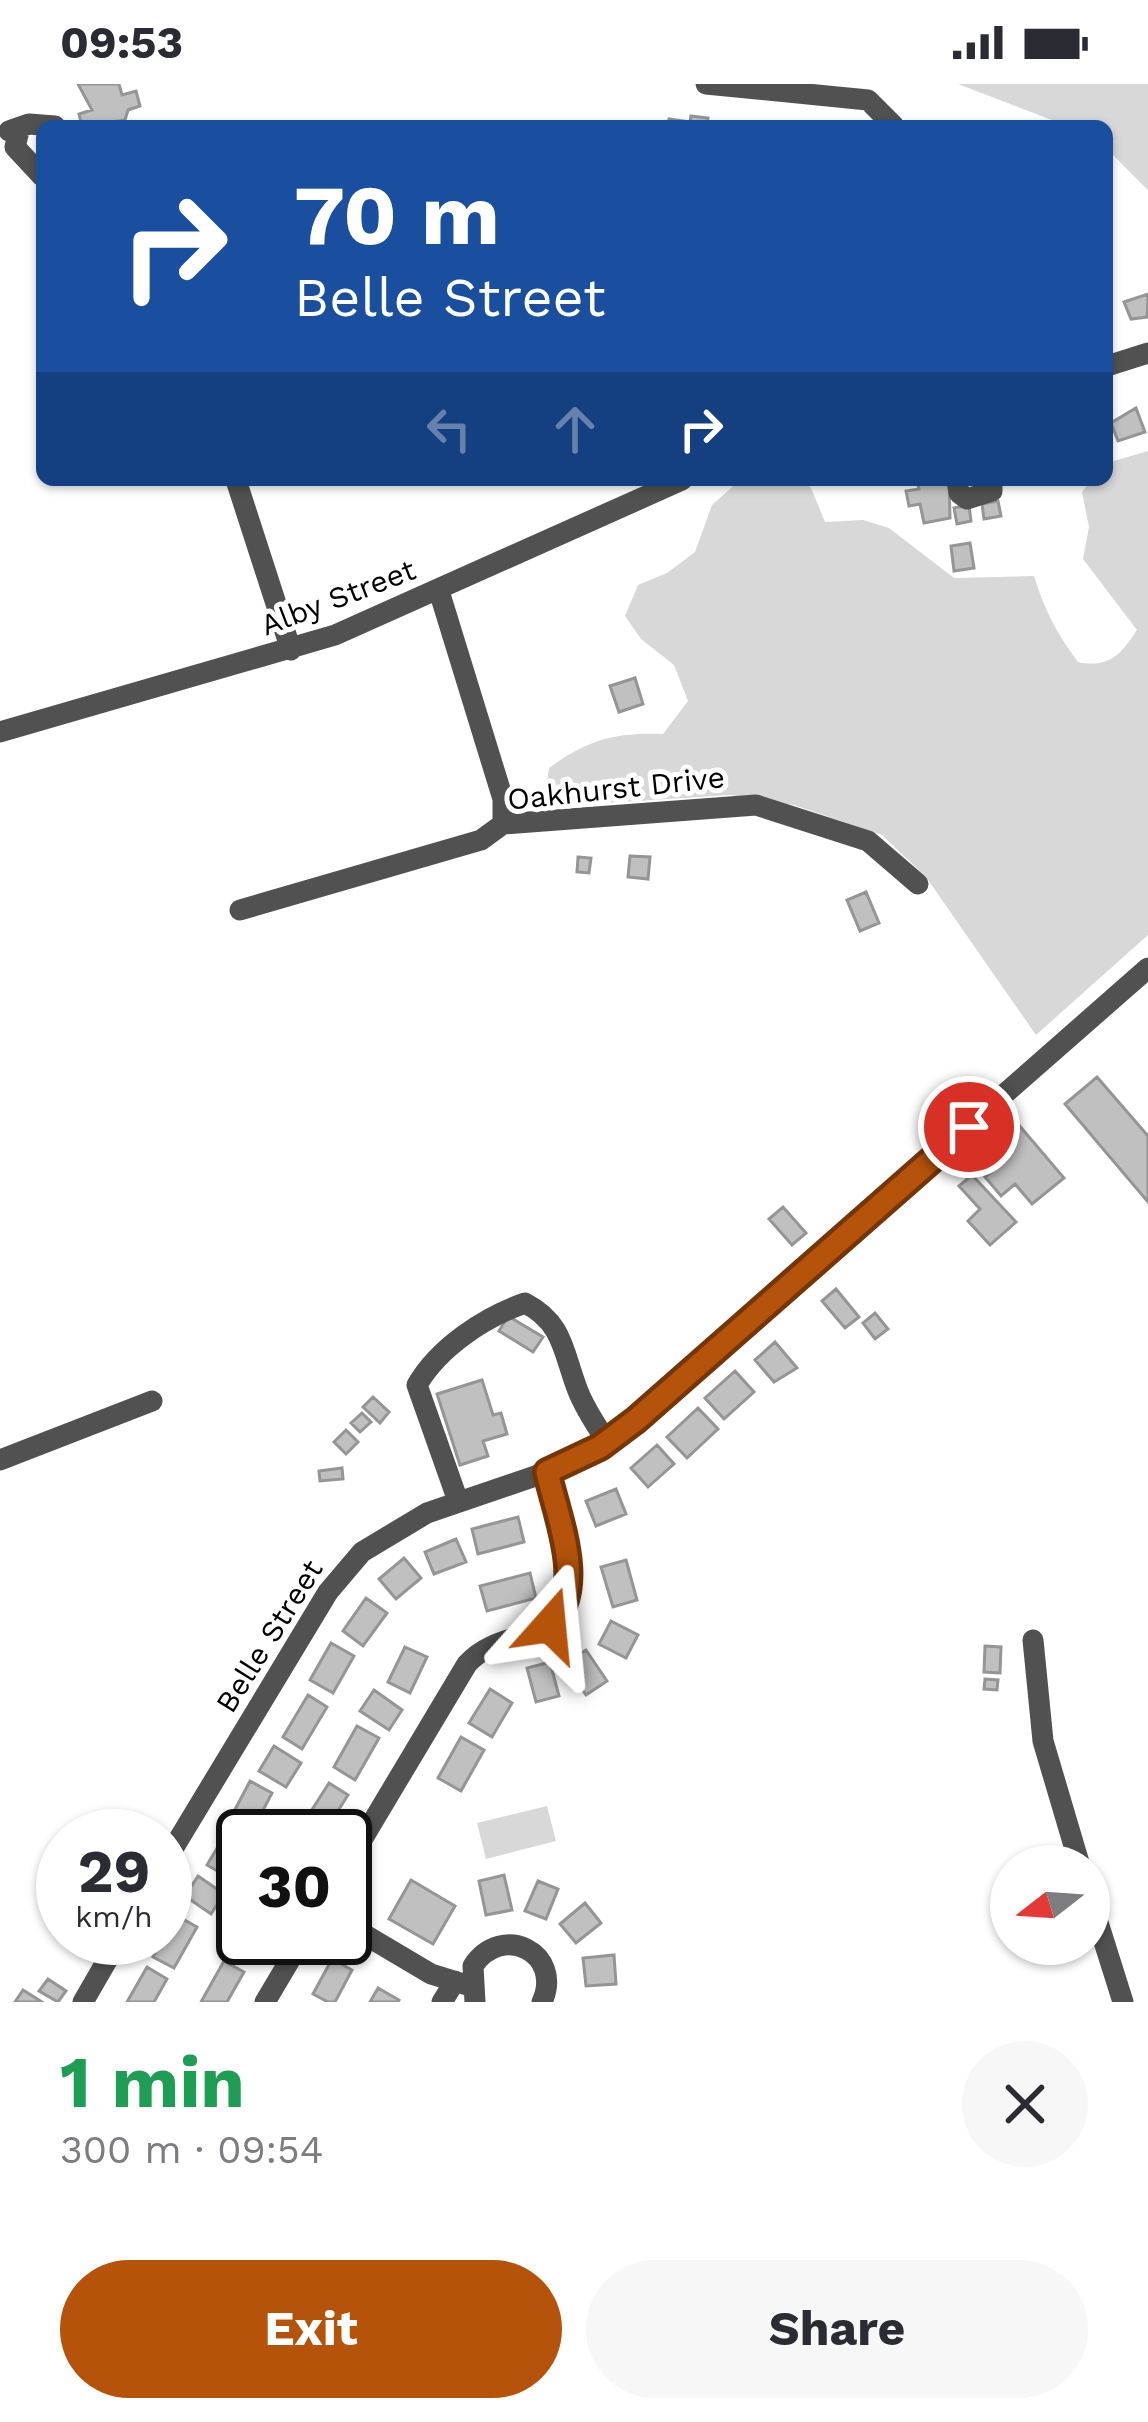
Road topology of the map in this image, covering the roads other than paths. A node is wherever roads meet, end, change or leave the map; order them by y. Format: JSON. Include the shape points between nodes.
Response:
{"nodes":[{"id":1,"x":706,"y":84,"type":"edge"},
{"id":2,"x":889,"y":120,"type":"edge"},
{"id":3,"x":10,"y":131,"type":"edge"},
{"id":4,"x":36,"y":170,"type":"edge"},
{"id":5,"x":1148,"y":353,"type":"edge"},
{"id":6,"x":1113,"y":364,"type":"edge"},
{"id":7,"x":238,"y":486,"type":"edge"},
{"id":8,"x":669,"y":486,"type":"edge"},
{"id":9,"x":958,"y":486,"type":"edge"},
{"id":10,"x":992,"y":486,"type":"edge"},
{"id":11,"x":439,"y":591,"type":"junction"},
{"id":12,"x":291,"y":650,"type":"junction"},
{"id":13,"x":0,"y":732,"type":"edge"},
{"id":14,"x":503,"y":824,"type":"junction"},
{"id":15,"x":918,"y":884,"type":"dead end"},
{"id":16,"x":241,"y":910,"type":"dead end"},
{"id":17,"x":1148,"y":968,"type":"edge"},
{"id":18,"x":152,"y":1401,"type":"dead end"},
{"id":19,"x":607,"y":1442,"type":"junction"},
{"id":20,"x":0,"y":1460,"type":"edge"},
{"id":21,"x":547,"y":1472,"type":"junction"},
{"id":22,"x":458,"y":1501,"type":"junction"},
{"id":23,"x":1034,"y":1640,"type":"dead end"},
{"id":24,"x":192,"y":1818,"type":"edge"},
{"id":25,"x":372,"y":1823,"type":"edge"},
{"id":26,"x":1074,"y":1845,"type":"edge"},
{"id":27,"x":372,"y":1939,"type":"edge"},
{"id":28,"x":1110,"y":1961,"type":"edge"},
{"id":29,"x":104,"y":1965,"type":"edge"},
{"id":30,"x":287,"y":1965,"type":"edge"},
{"id":31,"x":467,"y":1990,"type":"edge"},
{"id":32,"x":83,"y":2002,"type":"edge"},
{"id":33,"x":265,"y":2002,"type":"edge"},
{"id":34,"x":442,"y":2002,"type":"edge"},
{"id":35,"x":542,"y":2002,"type":"edge"},
{"id":36,"x":1123,"y":2002,"type":"edge"}],
"edges":[{"from":1,"to":2,"type":"street","via":[[868,100]]},
{"from":3,"to":4,"type":"street"},
{"from":5,"to":6,"type":"street"},
{"from":7,"to":12,"type":"street"},
{"from":8,"to":11,"type":"street","name":"Alby Street"},
{"from":9,"to":10,"type":"street","via":[[967,499]]},
{"from":11,"to":12,"type":"street","name":"Alby Street"},
{"from":11,"to":14,"type":"street","via":[[503,800]]},
{"from":12,"to":13,"type":"street","name":"Alby Street"},
{"from":14,"to":15,"type":"street","name":"Oakhurst Drive","via":[[756,805],[868,841]]},
{"from":14,"to":16,"type":"street","name":"Oakhurst Drive","via":[[481,840]]},
{"from":17,"to":19,"type":"street","name":"Belle Street"},
{"from":18,"to":20,"type":"street"},
{"from":19,"to":21,"type":"street","name":"Belle Street"},
{"from":19,"to":22,"type":"street","via":[[548,1315],[525,1303],[496,1313],[435,1360],[417,1385]]},
{"from":21,"to":22,"type":"street","name":"Belle Street"},
{"from":21,"to":25,"type":"street","via":[[568,1572],[563,1611],[467,1664]]},
{"from":22,"to":24,"type":"street","name":"Belle Street","via":[[398,1526],[345,1569]]},
{"from":23,"to":26,"type":"street","via":[[1043,1741]]},
{"from":27,"to":31,"type":"street"},
{"from":28,"to":36,"type":"street"},
{"from":29,"to":32,"type":"street"},
{"from":30,"to":33,"type":"street"},
{"from":31,"to":34,"type":"street"},
{"from":31,"to":35,"type":"street","via":[[480,1955],[515,1943],[544,1967]]}]}
